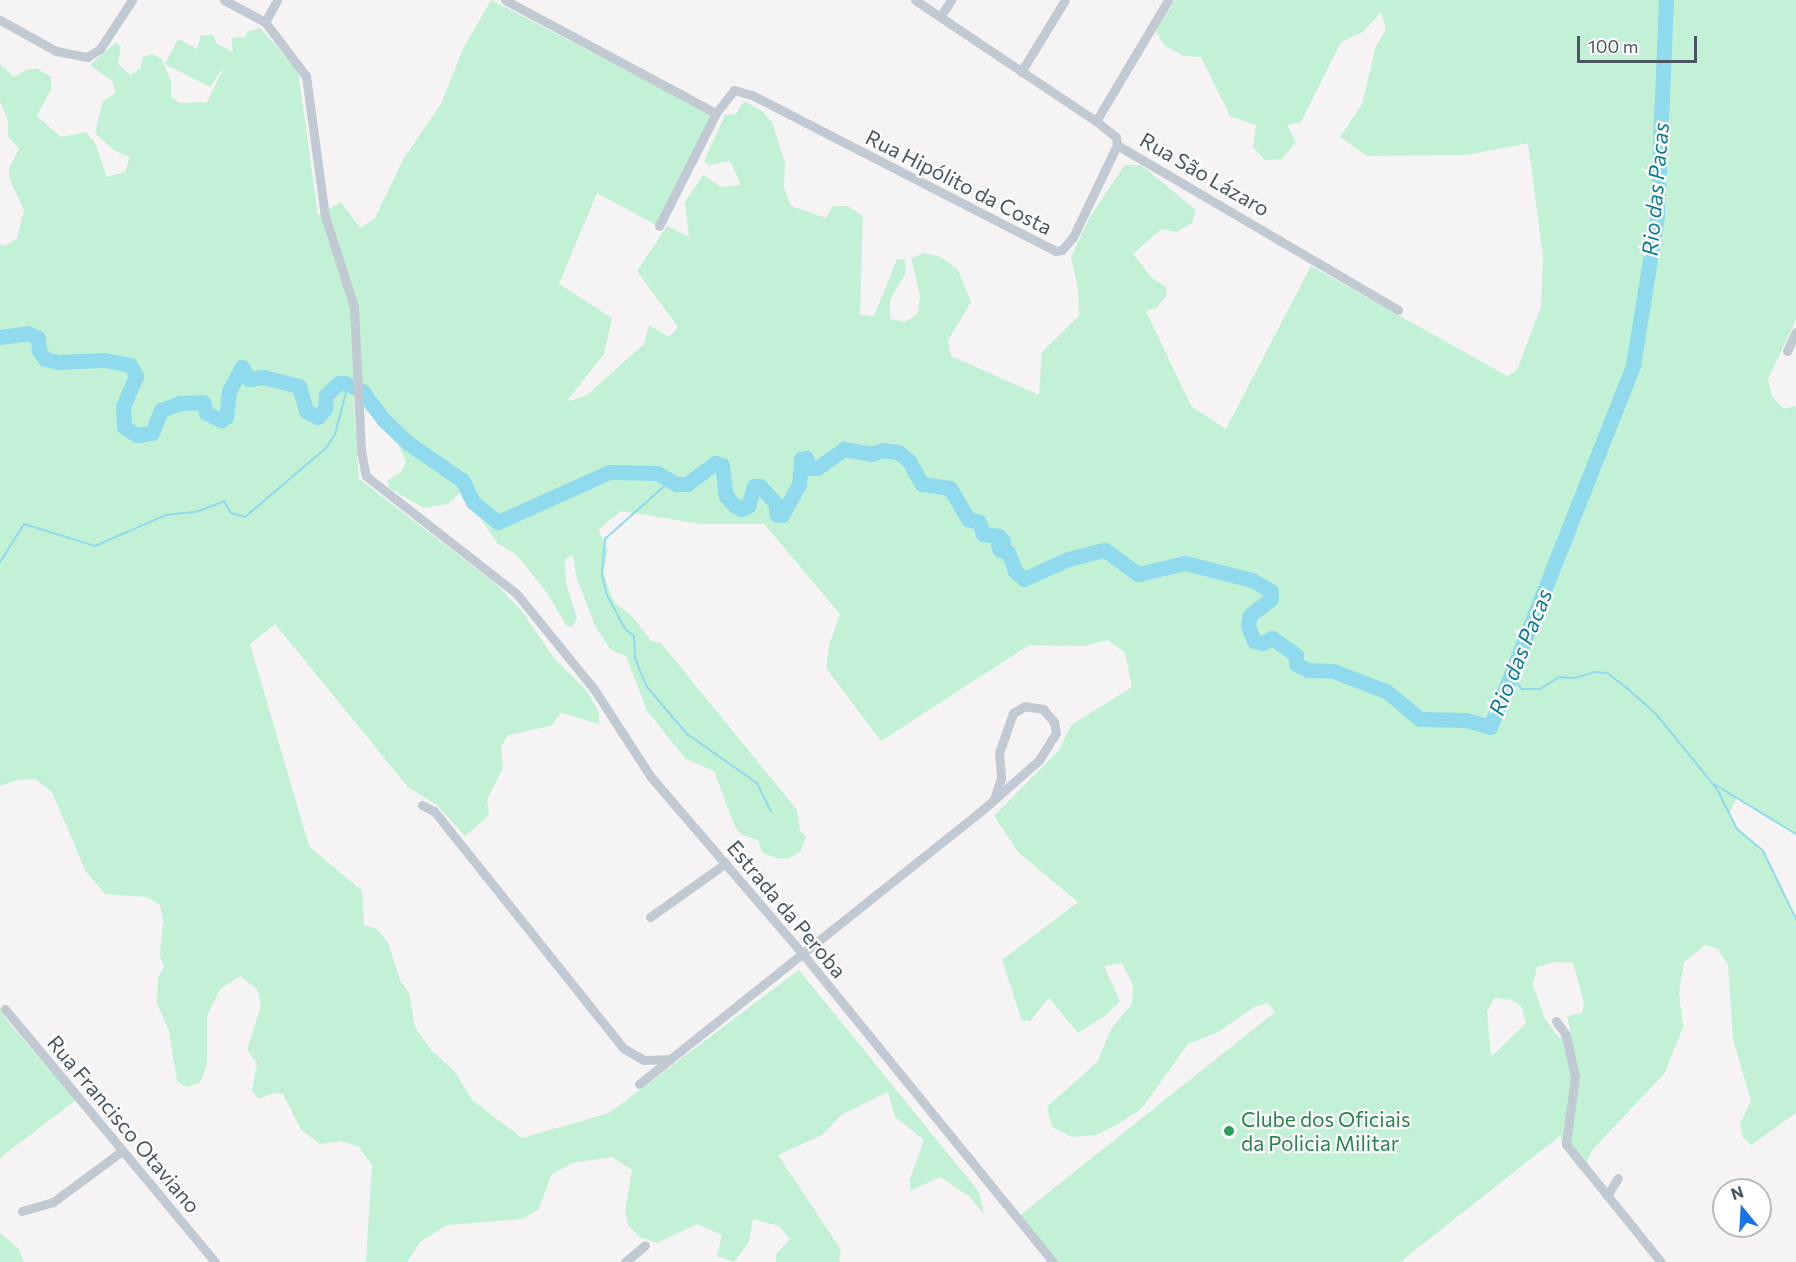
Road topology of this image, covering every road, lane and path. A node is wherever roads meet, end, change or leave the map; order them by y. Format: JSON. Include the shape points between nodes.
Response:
{"nodes":[{"id":1,"x":132,"y":0,"type":"edge"},
{"id":2,"x":224,"y":0,"type":"edge"},
{"id":3,"x":277,"y":0,"type":"edge"},
{"id":4,"x":505,"y":0,"type":"edge"},
{"id":5,"x":915,"y":0,"type":"edge"},
{"id":6,"x":951,"y":0,"type":"edge"},
{"id":7,"x":1065,"y":0,"type":"edge"},
{"id":8,"x":1168,"y":0,"type":"edge"},
{"id":9,"x":940,"y":17,"type":"junction"},
{"id":10,"x":0,"y":21,"type":"edge"},
{"id":11,"x":266,"y":22,"type":"junction"},
{"id":12,"x":1021,"y":72,"type":"junction"},
{"id":13,"x":716,"y":113,"type":"junction"},
{"id":14,"x":1096,"y":121,"type":"junction"},
{"id":15,"x":1117,"y":145,"type":"junction"},
{"id":16,"x":659,"y":226,"type":"dead end"},
{"id":17,"x":1396,"y":309,"type":"dead end"},
{"id":18,"x":1796,"y":332,"type":"edge"},
{"id":19,"x":1787,"y":351,"type":"dead end"},
{"id":20,"x":994,"y":799,"type":"junction"},
{"id":21,"x":422,"y":805,"type":"dead end"},
{"id":22,"x":726,"y":863,"type":"junction"},
{"id":23,"x":650,"y":917,"type":"dead end"},
{"id":24,"x":802,"y":953,"type":"junction"},
{"id":25,"x":5,"y":1010,"type":"dead end"},
{"id":26,"x":1556,"y":1021,"type":"dead end"},
{"id":27,"x":669,"y":1058,"type":"junction"},
{"id":28,"x":639,"y":1084,"type":"dead end"},
{"id":29,"x":122,"y":1151,"type":"junction"},
{"id":30,"x":1618,"y":1178,"type":"dead end"},
{"id":31,"x":1607,"y":1196,"type":"junction"},
{"id":32,"x":22,"y":1211,"type":"dead end"},
{"id":33,"x":645,"y":1245,"type":"dead end"},
{"id":34,"x":215,"y":1262,"type":"edge"},
{"id":35,"x":625,"y":1262,"type":"edge"},
{"id":36,"x":1053,"y":1262,"type":"edge"},
{"id":37,"x":1661,"y":1262,"type":"edge"}],
"edges":[{"from":1,"to":10,"type":"street","via":[[100,50],[82,58],[56,51]]},
{"from":2,"to":11,"type":"street"},
{"from":3,"to":11,"type":"street"},
{"from":4,"to":13,"type":"street"},
{"from":5,"to":9,"type":"street","name":"Rua São Lázaro"},
{"from":6,"to":9,"type":"street"},
{"from":7,"to":12,"type":"street"},
{"from":8,"to":14,"type":"street"},
{"from":9,"to":12,"type":"street","name":"Rua São Lázaro"},
{"from":11,"to":22,"type":"street","name":"Estrada da Peroba","via":[[306,76],[321,197],[354,307],[361,451],[372,484],[421,516],[475,564],[499,577],[516,593],[594,689],[651,777]]},
{"from":12,"to":14,"type":"street","name":"Rua São Lázaro"},
{"from":13,"to":15,"type":"street","name":"Rua Hipólito da Costa","via":[[734,90],[752,95],[1055,251],[1062,250],[1073,237]]},
{"from":13,"to":16,"type":"street"},
{"from":14,"to":15,"type":"street","name":"Rua São Lázaro","via":[[1116,137]]},
{"from":15,"to":17,"type":"street","name":"Rua São Lázaro"},
{"from":18,"to":19,"type":"street"},
{"from":20,"to":20,"type":"street","via":[[1050,747],[1056,733],[1054,722],[1043,709],[1025,706],[1013,713],[999,753],[1001,778]]},
{"from":20,"to":24,"type":"street"},
{"from":21,"to":27,"type":"street","via":[[434,811],[623,1047],[644,1060]]},
{"from":22,"to":23,"type":"street"},
{"from":22,"to":24,"type":"street","name":"Estrada da Peroba"},
{"from":24,"to":27,"type":"street"},
{"from":24,"to":36,"type":"street","name":"Estrada da Peroba"},
{"from":25,"to":29,"type":"street","name":"Rua Francisco Otaviano"},
{"from":26,"to":31,"type":"street","via":[[1566,1035],[1575,1077],[1566,1138],[1568,1149]]},
{"from":27,"to":28,"type":"street"},
{"from":29,"to":32,"type":"street","via":[[53,1202]]},
{"from":29,"to":34,"type":"street","name":"Rua Francisco Otaviano"},
{"from":30,"to":31,"type":"street"},
{"from":31,"to":37,"type":"street"},
{"from":33,"to":35,"type":"street"}]}
